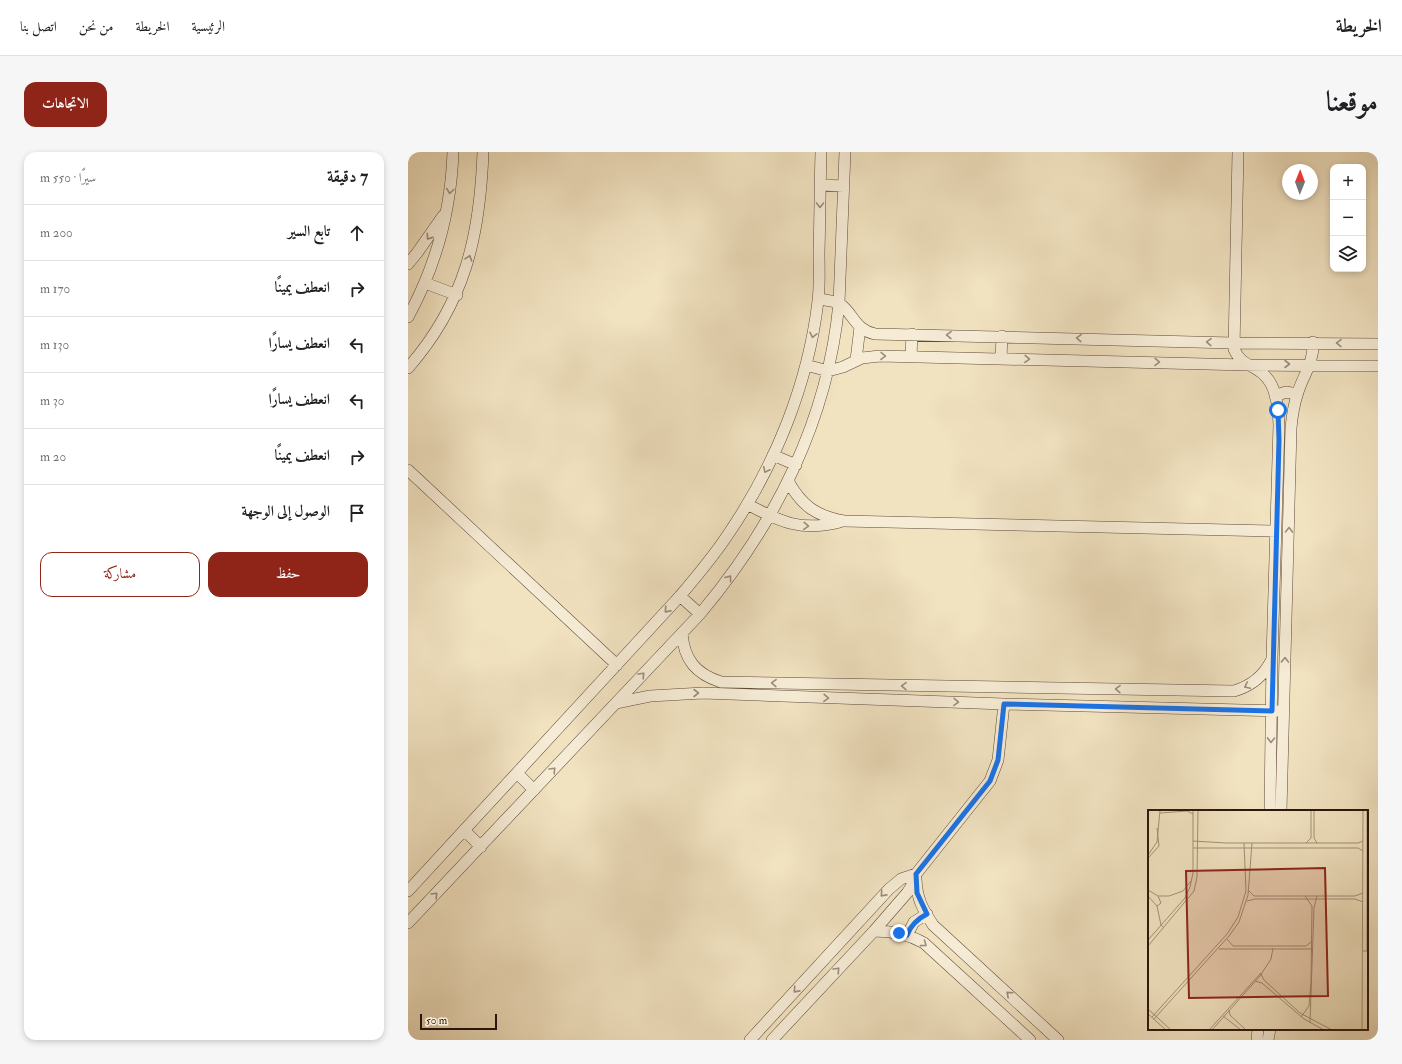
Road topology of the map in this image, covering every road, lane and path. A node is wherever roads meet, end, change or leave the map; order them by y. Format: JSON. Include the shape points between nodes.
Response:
{"nodes":[{"id":1,"x":453,"y":152,"type":"edge"},
{"id":2,"x":483,"y":152,"type":"edge"},
{"id":3,"x":821,"y":152,"type":"edge"},
{"id":4,"x":845,"y":152,"type":"edge"},
{"id":5,"x":1238,"y":152,"type":"edge"},
{"id":6,"x":820,"y":185,"type":"junction"},
{"id":7,"x":844,"y":186,"type":"junction"},
{"id":8,"x":447,"y":208,"type":"junction"},
{"id":9,"x":408,"y":264,"type":"edge"},
{"id":10,"x":425,"y":283,"type":"junction"},
{"id":11,"x":457,"y":295,"type":"junction"},
{"id":12,"x":819,"y":299,"type":"junction"},
{"id":13,"x":839,"y":303,"type":"junction"},
{"id":14,"x":408,"y":317,"type":"edge"},
{"id":15,"x":860,"y":327,"type":"junction"},
{"id":16,"x":912,"y":334,"type":"junction"},
{"id":17,"x":1002,"y":336,"type":"junction"},
{"id":18,"x":1313,"y":342,"type":"junction"},
{"id":19,"x":1233,"y":343,"type":"junction"},
{"id":20,"x":1378,"y":344,"type":"edge"},
{"id":21,"x":911,"y":356,"type":"junction"},
{"id":22,"x":1001,"y":358,"type":"junction"},
{"id":23,"x":856,"y":360,"type":"junction"},
{"id":24,"x":1310,"y":364,"type":"junction"},
{"id":25,"x":806,"y":365,"type":"junction"},
{"id":26,"x":1246,"y":365,"type":"junction"},
{"id":27,"x":1378,"y":366,"type":"edge"},
{"id":28,"x":408,"y":368,"type":"edge"},
{"id":29,"x":828,"y":371,"type":"junction"},
{"id":30,"x":1297,"y":394,"type":"junction"},
{"id":31,"x":1275,"y":396,"type":"junction"},
{"id":32,"x":1279,"y":440,"type":"junction"},
{"id":33,"x":1291,"y":440,"type":"junction"},
{"id":34,"x":773,"y":455,"type":"junction"},
{"id":35,"x":796,"y":465,"type":"junction"},
{"id":36,"x":408,"y":470,"type":"edge"},
{"id":37,"x":788,"y":481,"type":"junction"},
{"id":38,"x":747,"y":504,"type":"junction"},
{"id":39,"x":770,"y":517,"type":"junction"},
{"id":40,"x":844,"y":521,"type":"junction"},
{"id":41,"x":1276,"y":532,"type":"junction"},
{"id":42,"x":680,"y":596,"type":"junction"},
{"id":43,"x":700,"y":614,"type":"junction"},
{"id":44,"x":682,"y":633,"type":"junction"},
{"id":45,"x":1272,"y":658,"type":"junction"},
{"id":46,"x":617,"y":665,"type":"junction"},
{"id":47,"x":743,"y":682,"type":"junction"},
{"id":48,"x":932,"y":686,"type":"junction"},
{"id":49,"x":742,"y":695,"type":"junction"},
{"id":50,"x":931,"y":701,"type":"junction"},
{"id":51,"x":616,"y":703,"type":"junction"},
{"id":52,"x":1004,"y":704,"type":"junction"},
{"id":53,"x":1272,"y":711,"type":"junction"},
{"id":54,"x":1283,"y":711,"type":"junction"},
{"id":55,"x":517,"y":773,"type":"junction"},
{"id":56,"x":534,"y":790,"type":"junction"},
{"id":57,"x":1270,"y":810,"type":"edge"},
{"id":58,"x":1281,"y":810,"type":"edge"},
{"id":59,"x":464,"y":830,"type":"junction"},
{"id":60,"x":481,"y":847,"type":"junction"},
{"id":61,"x":916,"y":874,"type":"junction"},
{"id":62,"x":408,"y":891,"type":"edge"},
{"id":63,"x":927,"y":914,"type":"junction"},
{"id":64,"x":408,"y":923,"type":"edge"},
{"id":65,"x":874,"y":931,"type":"junction"},
{"id":66,"x":907,"y":935,"type":"junction"},
{"id":67,"x":1021,"y":1005,"type":"junction"},
{"id":68,"x":1007,"y":1018,"type":"junction"},
{"id":69,"x":1258,"y":1030,"type":"edge"},
{"id":70,"x":1270,"y":1030,"type":"edge"},
{"id":71,"x":750,"y":1040,"type":"edge"},
{"id":72,"x":772,"y":1040,"type":"edge"},
{"id":73,"x":1030,"y":1040,"type":"edge"},
{"id":74,"x":1058,"y":1040,"type":"edge"},
{"id":75,"x":1257,"y":1040,"type":"edge"},
{"id":76,"x":1268,"y":1040,"type":"edge"}],
"edges":[{"from":1,"to":8,"type":"street","one_way":true},
{"from":11,"to":2,"type":"street","one_way":true,"via":[[478,222]]},
{"from":3,"to":6,"type":"street"},
{"from":4,"to":7,"type":"street"},
{"from":5,"to":19,"type":"street"},
{"from":6,"to":7,"type":"street"},
{"from":6,"to":12,"type":"street","one_way":true},
{"from":7,"to":13,"type":"street"},
{"from":8,"to":9,"type":"street","one_way":true},
{"from":8,"to":10,"type":"street","via":[[438,246]]},
{"from":10,"to":11,"type":"street"},
{"from":10,"to":14,"type":"street"},
{"from":11,"to":28,"type":"street","via":[[436,331]]},
{"from":12,"to":13,"type":"street"},
{"from":12,"to":25,"type":"street","one_way":true},
{"from":13,"to":15,"type":"street"},
{"from":13,"to":29,"type":"street"},
{"from":15,"to":16,"type":"street","via":[[875,334]]},
{"from":15,"to":23,"type":"street"},
{"from":17,"to":16,"type":"street","one_way":true},
{"from":16,"to":21,"type":"street"},
{"from":19,"to":17,"type":"street","one_way":true},
{"from":17,"to":22,"type":"street"},
{"from":18,"to":19,"type":"street"},
{"from":20,"to":18,"type":"street","one_way":true},
{"from":18,"to":24,"type":"street"},
{"from":19,"to":26,"type":"street","via":[[1237,355]]},
{"from":21,"to":22,"type":"street"},
{"from":23,"to":21,"type":"street","one_way":true,"via":[[874,356]]},
{"from":22,"to":26,"type":"street","one_way":true},
{"from":23,"to":29,"type":"street"},
{"from":26,"to":24,"type":"street","one_way":true},
{"from":24,"to":27,"type":"street"},
{"from":24,"to":30,"type":"street"},
{"from":25,"to":29,"type":"street"},
{"from":25,"to":34,"type":"street"},
{"from":26,"to":31,"type":"street","via":[[1268,379]]},
{"from":29,"to":35,"type":"street"},
{"from":30,"to":31,"type":"street","via":[[1286,392]]},
{"from":30,"to":33,"type":"street"},
{"from":31,"to":32,"type":"street"},
{"from":32,"to":33,"type":"street"},
{"from":32,"to":41,"type":"street"},
{"from":54,"to":33,"type":"street","one_way":true},
{"from":34,"to":35,"type":"street"},
{"from":34,"to":38,"type":"street","one_way":true},
{"from":35,"to":37,"type":"street"},
{"from":36,"to":46,"type":"street"},
{"from":37,"to":39,"type":"street"},
{"from":37,"to":40,"type":"street","via":[[795,494],[805,504],[823,516]]},
{"from":38,"to":39,"type":"street"},
{"from":38,"to":42,"type":"street","via":[[718,548]]},
{"from":39,"to":40,"type":"street","one_way":true,"via":[[784,522],[814,526]]},
{"from":43,"to":39,"type":"street","one_way":true,"via":[[736,568]]},
{"from":40,"to":41,"type":"street"},
{"from":41,"to":45,"type":"street"},
{"from":42,"to":43,"type":"street"},
{"from":42,"to":46,"type":"street","one_way":true},
{"from":43,"to":44,"type":"street"},
{"from":44,"to":47,"type":"street","via":[[687,655],[701,673],[721,682]]},
{"from":51,"to":44,"type":"street","one_way":true},
{"from":45,"to":48,"type":"street","one_way":true,"via":[[1265,672],[1253,683],[1234,691]]},
{"from":45,"to":53,"type":"street"},
{"from":46,"to":55,"type":"street"},
{"from":48,"to":47,"type":"street","one_way":true},
{"from":47,"to":49,"type":"street"},
{"from":48,"to":50,"type":"street"},
{"from":49,"to":50,"type":"street","one_way":true},
{"from":51,"to":49,"type":"street","one_way":true,"via":[[668,694]]},
{"from":50,"to":52,"type":"street","one_way":true},
{"from":56,"to":51,"type":"street","one_way":true},
{"from":52,"to":53,"type":"street"},
{"from":52,"to":61,"type":"street","via":[[998,760],[990,781]]},
{"from":53,"to":54,"type":"street"},
{"from":53,"to":57,"type":"street","one_way":true},
{"from":54,"to":58,"type":"street"},
{"from":55,"to":56,"type":"street"},
{"from":55,"to":59,"type":"street"},
{"from":56,"to":60,"type":"street"},
{"from":59,"to":60,"type":"street"},
{"from":59,"to":62,"type":"street"},
{"from":64,"to":60,"type":"street","one_way":true},
{"from":61,"to":63,"type":"street","via":[[917,893]]},
{"from":61,"to":65,"type":"street","via":[[907,893]]},
{"from":61,"to":71,"type":"street","one_way":true,"via":[[901,879],[889,889]]},
{"from":63,"to":66,"type":"street","via":[[914,922]]},
{"from":67,"to":63,"type":"street","one_way":true,"via":[[933,925]]},
{"from":65,"to":66,"type":"street","via":[[891,931]]},
{"from":72,"to":65,"type":"street","one_way":true},
{"from":66,"to":68,"type":"street","one_way":true,"via":[[924,943]]},
{"from":67,"to":68,"type":"street"},
{"from":67,"to":74,"type":"street"},
{"from":68,"to":73,"type":"street"},
{"from":69,"to":75,"type":"street"},
{"from":70,"to":76,"type":"street"}]}
